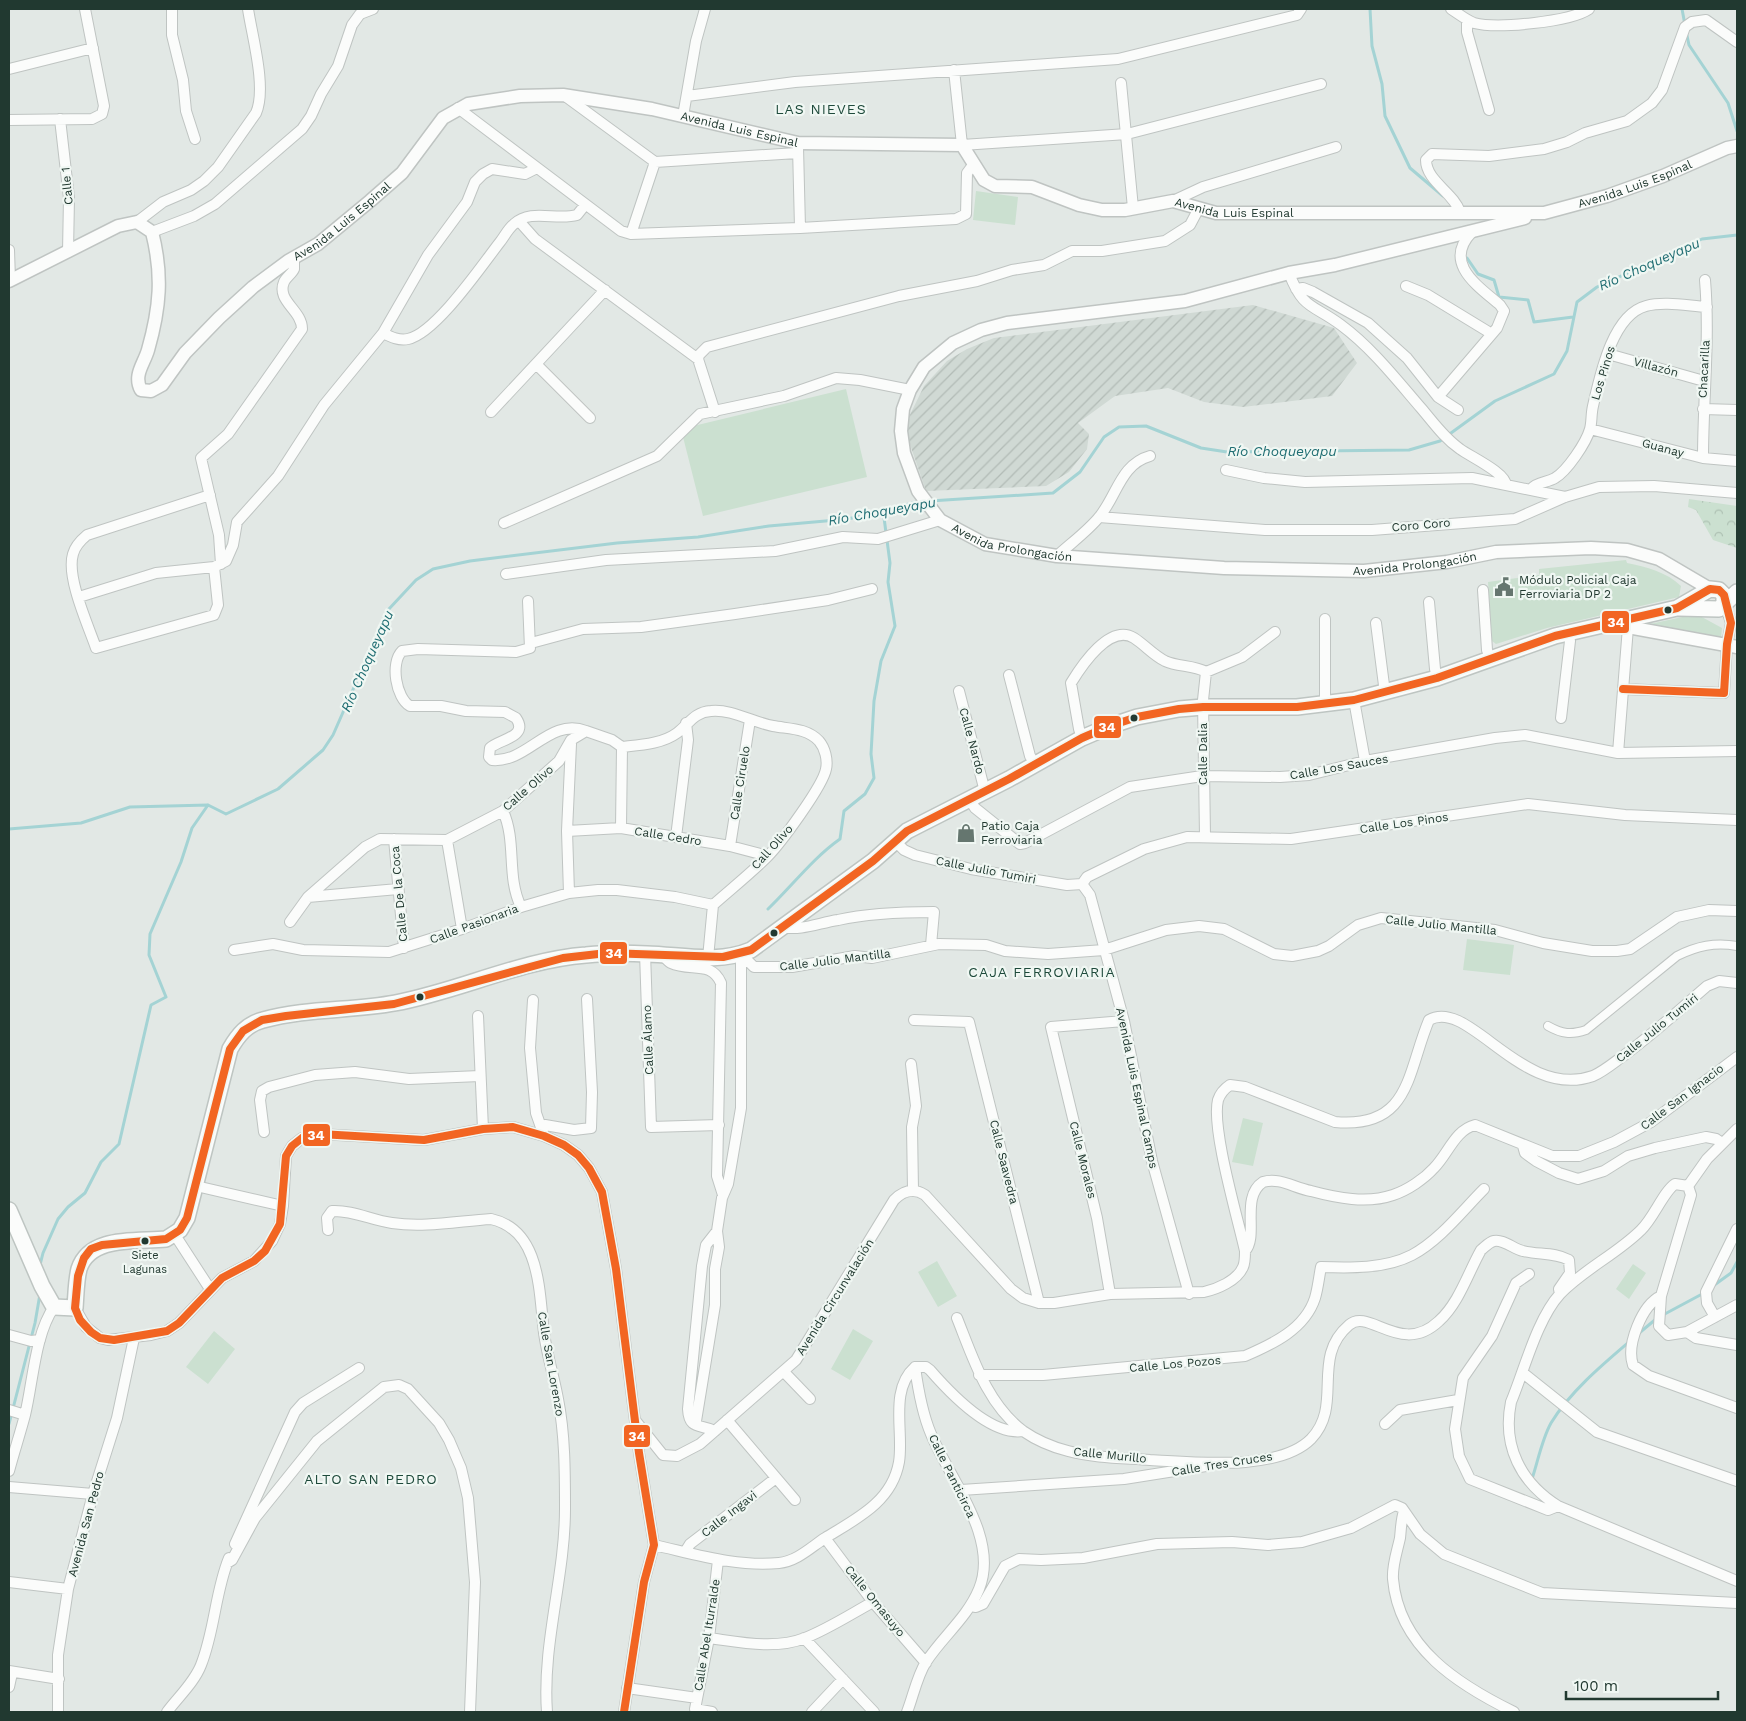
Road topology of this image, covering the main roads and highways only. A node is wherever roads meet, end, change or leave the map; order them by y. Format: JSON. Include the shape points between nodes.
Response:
{"nodes":[{"id":1,"x":1737,"y":585,"type":"edge"},
{"id":2,"x":1737,"y":592,"type":"edge"},
{"id":3,"x":1713,"y":597,"type":"junction"},
{"id":4,"x":9,"y":1210,"type":"edge"}],
"edges":[{"from":1,"to":3,"type":"main road"},
{"from":2,"to":3,"type":"main road"},
{"from":3,"to":4,"type":"main road","via":[[1627,623],[1568,632],[1437,678],[1354,700],[1297,707],[1204,707],[1137,717],[1082,738],[970,800],[907,830],[873,860],[751,950],[741,954],[708,958],[607,953],[562,958],[394,1004],[286,1016],[252,1025],[243,1031],[230,1049],[187,1218],[175,1235],[166,1239],[102,1245],[91,1249],[80,1268],[75,1308],[54,1307]]}]}
